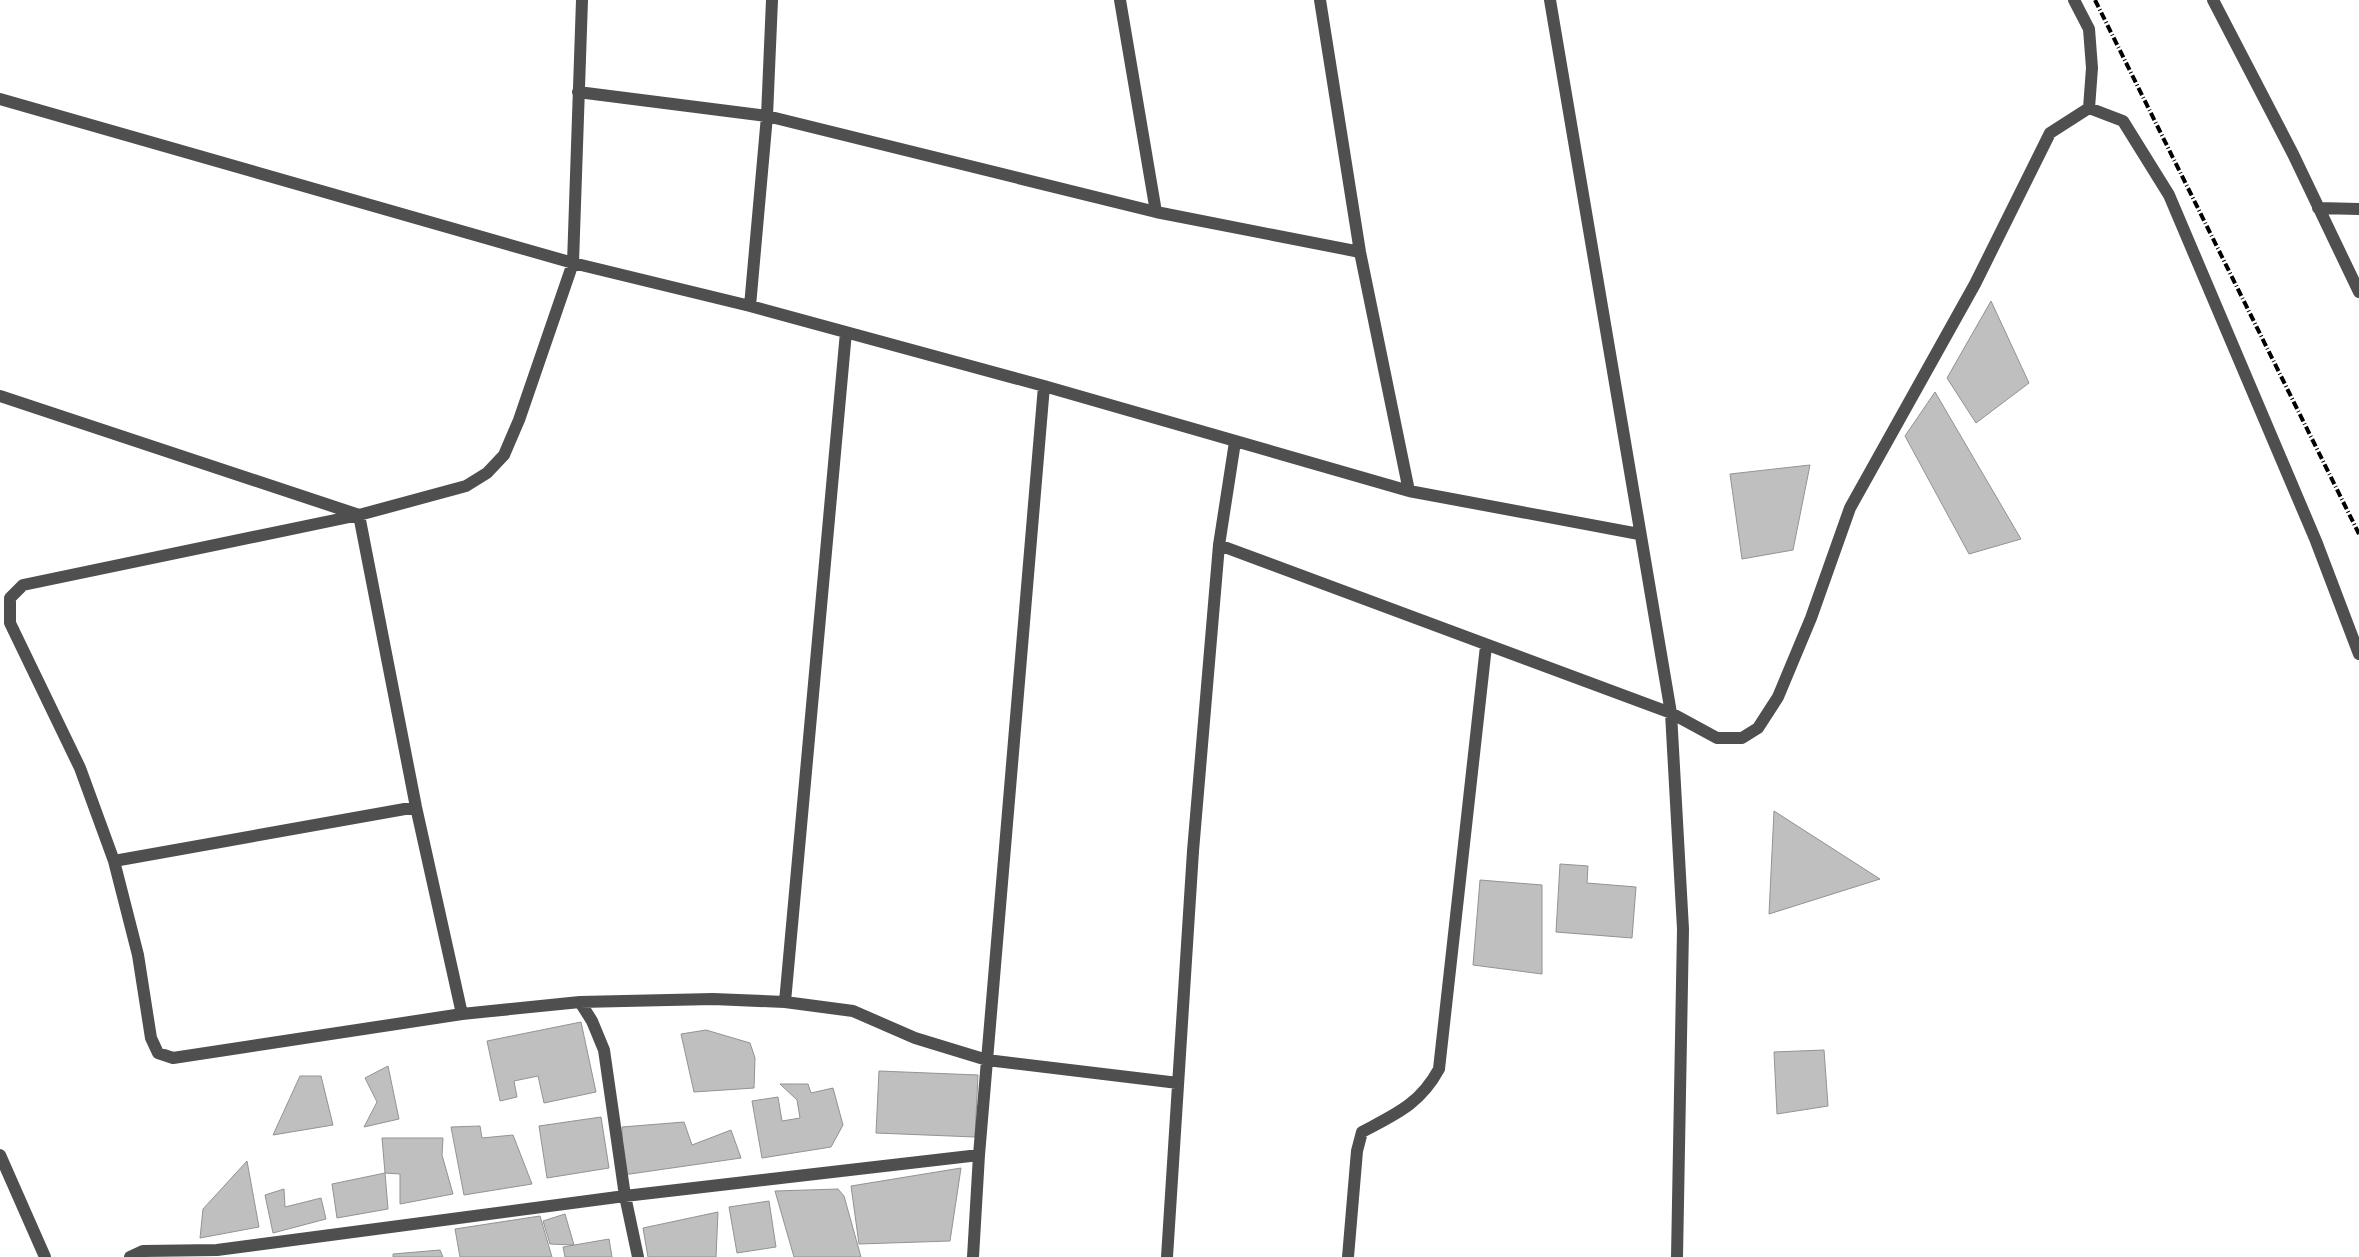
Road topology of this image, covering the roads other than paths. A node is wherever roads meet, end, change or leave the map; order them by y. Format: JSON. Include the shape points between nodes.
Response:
{"nodes":[{"id":1,"x":582,"y":0,"type":"edge"},
{"id":2,"x":772,"y":0,"type":"edge"},
{"id":3,"x":1120,"y":0,"type":"edge"},
{"id":4,"x":1320,"y":0,"type":"edge"},
{"id":5,"x":1550,"y":0,"type":"edge"},
{"id":6,"x":2074,"y":0,"type":"edge"},
{"id":7,"x":2213,"y":0,"type":"edge"},
{"id":8,"x":578,"y":92,"type":"junction"},
{"id":9,"x":0,"y":98,"type":"edge"},
{"id":10,"x":2089,"y":108,"type":"junction"},
{"id":11,"x":767,"y":116,"type":"junction"},
{"id":12,"x":2318,"y":208,"type":"junction"},
{"id":13,"x":2359,"y":209,"type":"edge"},
{"id":14,"x":1156,"y":212,"type":"junction"},
{"id":15,"x":1360,"y":252,"type":"junction"},
{"id":16,"x":573,"y":263,"type":"junction"},
{"id":17,"x":2359,"y":292,"type":"edge"},
{"id":18,"x":750,"y":306,"type":"junction"},
{"id":19,"x":846,"y":332,"type":"junction"},
{"id":20,"x":1044,"y":386,"type":"junction"},
{"id":21,"x":0,"y":396,"type":"edge"},
{"id":22,"x":1235,"y":442,"type":"junction"},
{"id":23,"x":1409,"y":491,"type":"junction"},
{"id":24,"x":358,"y":515,"type":"junction"},
{"id":25,"x":1639,"y":534,"type":"junction"},
{"id":26,"x":1219,"y":545,"type":"junction"},
{"id":27,"x":1486,"y":646,"type":"junction"},
{"id":28,"x":2359,"y":654,"type":"edge"},
{"id":29,"x":1671,"y":713,"type":"junction"},
{"id":30,"x":416,"y":807,"type":"junction"},
{"id":31,"x":114,"y":861,"type":"junction"},
{"id":32,"x":580,"y":1002,"type":"junction"},
{"id":33,"x":785,"y":1002,"type":"junction"},
{"id":34,"x":462,"y":1014,"type":"junction"},
{"id":35,"x":987,"y":1060,"type":"junction"},
{"id":36,"x":1178,"y":1083,"type":"junction"},
{"id":37,"x":0,"y":1155,"type":"edge"},
{"id":38,"x":979,"y":1155,"type":"junction"},
{"id":39,"x":625,"y":1196,"type":"junction"},
{"id":40,"x":45,"y":1257,"type":"edge"},
{"id":41,"x":130,"y":1257,"type":"edge"},
{"id":42,"x":638,"y":1257,"type":"edge"},
{"id":43,"x":973,"y":1257,"type":"edge"},
{"id":44,"x":1166,"y":1257,"type":"edge"},
{"id":45,"x":1348,"y":1257,"type":"edge"},
{"id":46,"x":1677,"y":1257,"type":"edge"}],
"edges":[{"from":1,"to":8,"type":"street"},
{"from":2,"to":11,"type":"street"},
{"from":3,"to":14,"type":"street"},
{"from":4,"to":15,"type":"street"},
{"from":5,"to":25,"type":"street"},
{"from":6,"to":10,"type":"street","via":[[2089,29],[2092,68]]},
{"from":7,"to":12,"type":"street"},
{"from":8,"to":11,"type":"street"},
{"from":8,"to":16,"type":"street"},
{"from":9,"to":16,"type":"street"},
{"from":10,"to":28,"type":"street","via":[[2123,120],[2169,195],[2316,540]]},
{"from":10,"to":29,"type":"street","via":[[2050,133],[1975,284],[1850,508],[1786,680],[1758,728],[1742,738],[1717,738]]},
{"from":11,"to":14,"type":"street"},
{"from":11,"to":18,"type":"street"},
{"from":12,"to":13,"type":"street"},
{"from":12,"to":17,"type":"street"},
{"from":14,"to":15,"type":"street"},
{"from":15,"to":23,"type":"street"},
{"from":16,"to":18,"type":"street"},
{"from":16,"to":24,"type":"street","via":[[504,455],[487,473],[466,486]]},
{"from":18,"to":19,"type":"street"},
{"from":19,"to":20,"type":"street"},
{"from":19,"to":33,"type":"street"},
{"from":20,"to":22,"type":"street"},
{"from":20,"to":35,"type":"street"},
{"from":21,"to":24,"type":"street"},
{"from":22,"to":23,"type":"street"},
{"from":22,"to":26,"type":"street"},
{"from":23,"to":25,"type":"street"},
{"from":24,"to":30,"type":"street"},
{"from":24,"to":31,"type":"street","via":[[24,585],[10,598],[10,622],[80,768]]},
{"from":25,"to":29,"type":"street"},
{"from":26,"to":27,"type":"street"},
{"from":26,"to":36,"type":"street","via":[[1193,851]]},
{"from":27,"to":29,"type":"street"},
{"from":27,"to":45,"type":"street","via":[[1439,1069],[1429,1088],[1411,1104],[1362,1132],[1357,1151]]},
{"from":29,"to":46,"type":"street","via":[[1683,929]]},
{"from":30,"to":31,"type":"street"},
{"from":30,"to":34,"type":"street"},
{"from":31,"to":34,"type":"street","via":[[138,955],[151,1038],[158,1053],[173,1058]]},
{"from":32,"to":33,"type":"street"},
{"from":32,"to":34,"type":"street"},
{"from":32,"to":39,"type":"street","via":[[604,1050]]},
{"from":33,"to":35,"type":"street","via":[[853,1011],[915,1038]]},
{"from":35,"to":36,"type":"street"},
{"from":35,"to":38,"type":"street"},
{"from":36,"to":44,"type":"street"},
{"from":37,"to":40,"type":"street"},
{"from":38,"to":39,"type":"street"},
{"from":38,"to":43,"type":"street"},
{"from":39,"to":41,"type":"street","via":[[217,1250],[143,1251]]},
{"from":39,"to":42,"type":"street"}]}
